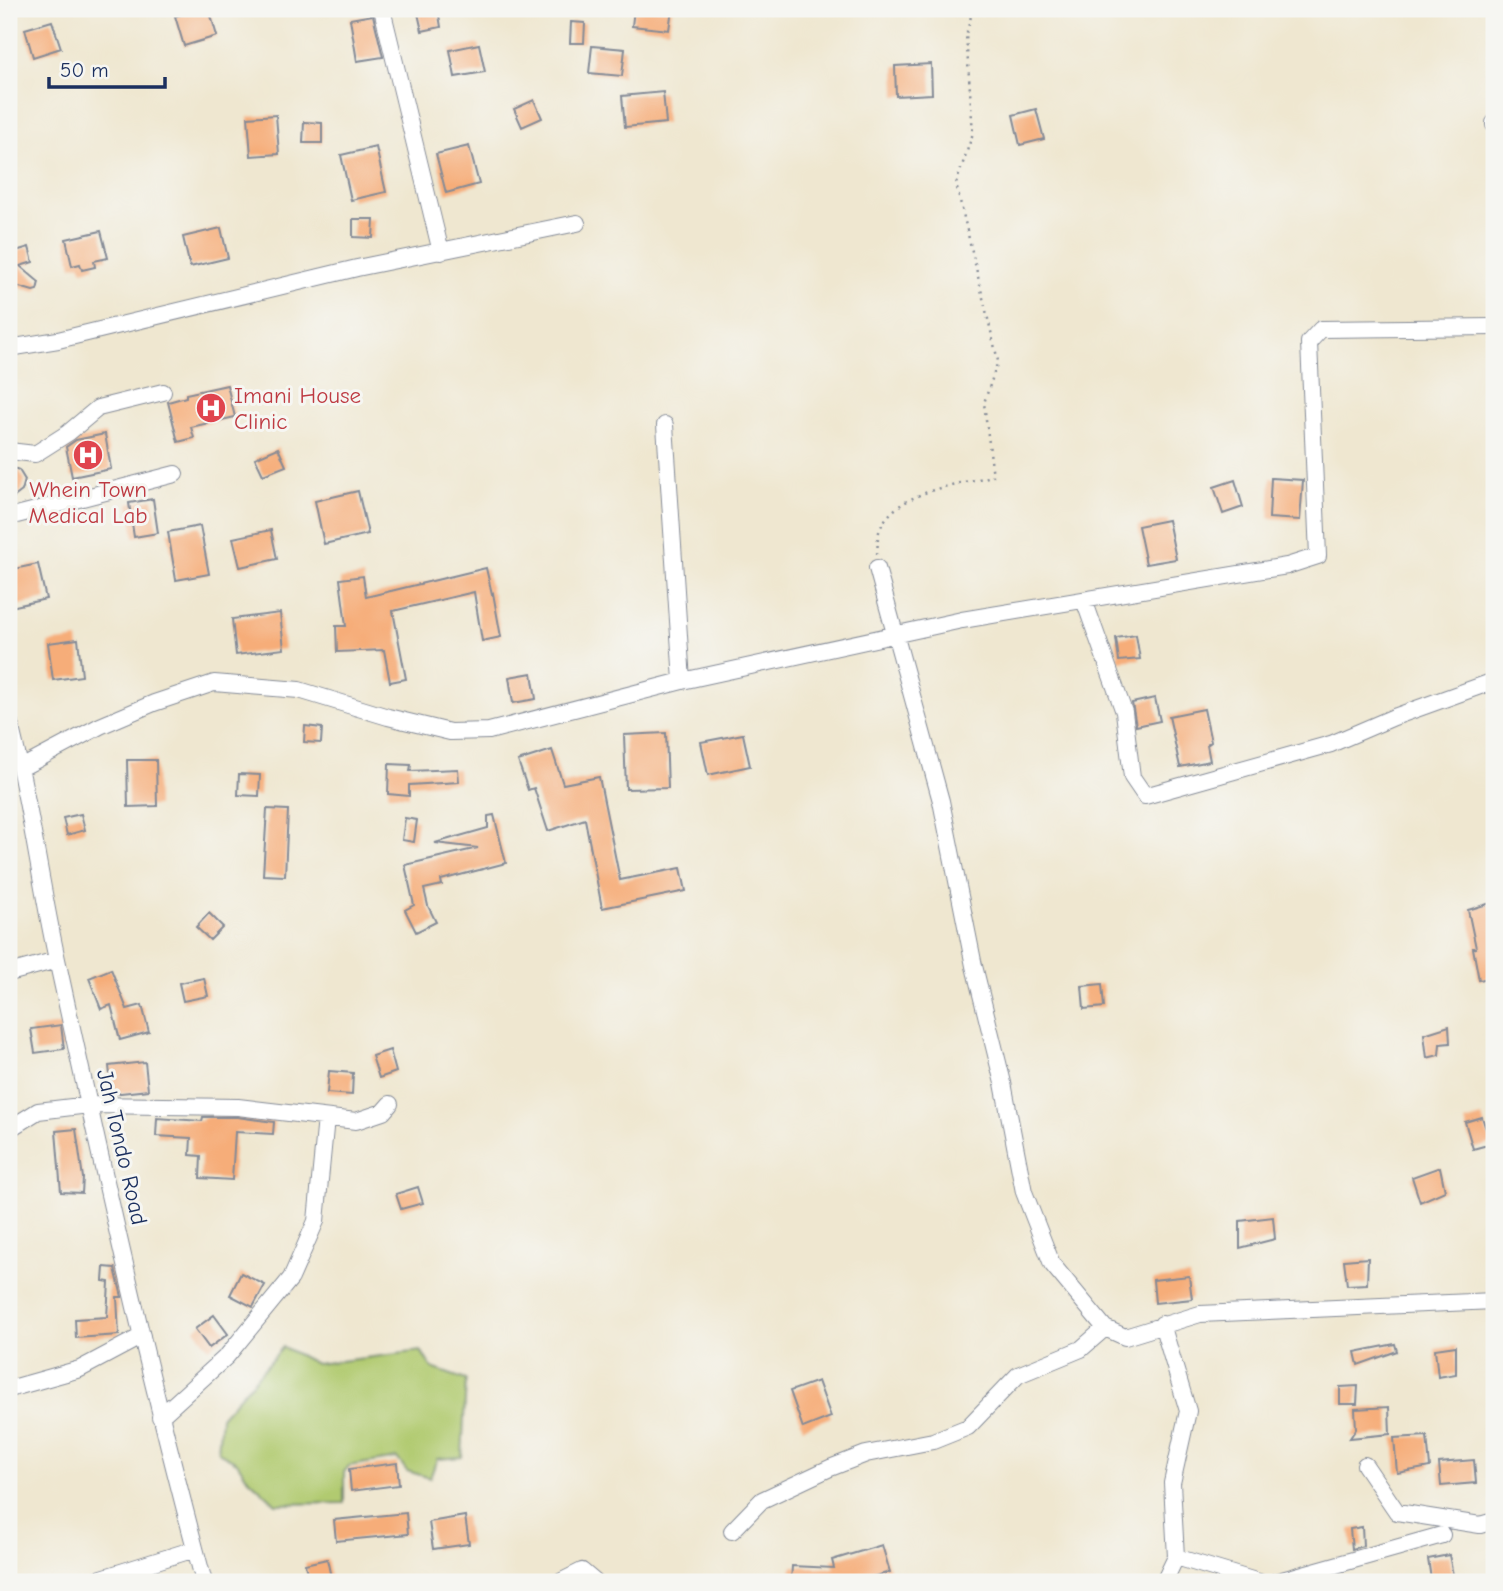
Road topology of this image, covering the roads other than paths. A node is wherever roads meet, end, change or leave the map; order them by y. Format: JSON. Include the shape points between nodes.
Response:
{"nodes":[{"id":1,"x":382,"y":9,"type":"edge"},
{"id":2,"x":577,"y":223,"type":"dead end"},
{"id":3,"x":441,"y":252,"type":"junction"},
{"id":4,"x":1494,"y":327,"type":"edge"},
{"id":5,"x":9,"y":348,"type":"edge"},
{"id":6,"x":163,"y":392,"type":"dead end"},
{"id":7,"x":665,"y":425,"type":"dead end"},
{"id":8,"x":9,"y":451,"type":"edge"},
{"id":9,"x":175,"y":474,"type":"dead end"},
{"id":10,"x":9,"y":517,"type":"edge"},
{"id":11,"x":877,"y":568,"type":"road end"},
{"id":12,"x":1084,"y":600,"type":"junction"},
{"id":13,"x":895,"y":635,"type":"junction"},
{"id":14,"x":682,"y":681,"type":"junction"},
{"id":15,"x":1494,"y":681,"type":"edge"},
{"id":16,"x":9,"y":720,"type":"edge"},
{"id":17,"x":21,"y":768,"type":"junction"},
{"id":18,"x":57,"y":960,"type":"junction"},
{"id":19,"x":9,"y":973,"type":"edge"},
{"id":20,"x":390,"y":1104,"type":"dead end"},
{"id":21,"x":89,"y":1105,"type":"junction"},
{"id":22,"x":326,"y":1118,"type":"junction"},
{"id":23,"x":9,"y":1129,"type":"edge"},
{"id":24,"x":1494,"y":1301,"type":"edge"},
{"id":25,"x":1162,"y":1324,"type":"junction"},
{"id":26,"x":1105,"y":1328,"type":"junction"},
{"id":27,"x":142,"y":1336,"type":"junction"},
{"id":28,"x":9,"y":1389,"type":"edge"},
{"id":29,"x":160,"y":1417,"type":"junction"},
{"id":30,"x":1365,"y":1465,"type":"dead end"},
{"id":31,"x":1494,"y":1521,"type":"edge"},
{"id":32,"x":732,"y":1531,"type":"dead end"},
{"id":33,"x":1442,"y":1535,"type":"dead end"},
{"id":34,"x":195,"y":1549,"type":"junction"},
{"id":35,"x":1176,"y":1557,"type":"junction"},
{"id":36,"x":89,"y":1582,"type":"edge"},
{"id":37,"x":204,"y":1582,"type":"edge"},
{"id":38,"x":560,"y":1582,"type":"edge"},
{"id":39,"x":595,"y":1582,"type":"edge"},
{"id":40,"x":1164,"y":1582,"type":"edge"},
{"id":41,"x":1259,"y":1582,"type":"edge"},
{"id":42,"x":1275,"y":1582,"type":"edge"}],
"edges":[{"from":1,"to":3,"type":"street"},
{"from":2,"to":3,"type":"street"},
{"from":3,"to":5,"type":"street"},
{"from":4,"to":12,"type":"street","via":[[1321,329],[1309,342],[1318,556],[1287,566]]},
{"from":6,"to":8,"type":"street","via":[[99,408],[35,454]]},
{"from":7,"to":14,"type":"street"},
{"from":9,"to":10,"type":"street"},
{"from":11,"to":13,"type":"street"},
{"from":12,"to":13,"type":"street"},
{"from":12,"to":15,"type":"street","via":[[1124,712],[1132,777],[1145,796],[1331,744]]},
{"from":13,"to":14,"type":"street"},
{"from":13,"to":26,"type":"street","via":[[941,801],[1024,1192],[1052,1264]]},
{"from":14,"to":17,"type":"street","via":[[489,731],[450,732],[299,690],[214,683],[100,726]]},
{"from":16,"to":17,"type":"street","name":"Jah Tondo Road"},
{"from":17,"to":18,"type":"street","name":"Jah Tondo Road"},
{"from":18,"to":19,"type":"street"},
{"from":18,"to":21,"type":"street","name":"Jah Tondo Road"},
{"from":20,"to":22,"type":"street","via":[[383,1112],[356,1121]]},
{"from":21,"to":22,"type":"street","via":[[238,1107]]},
{"from":21,"to":23,"type":"street","via":[[38,1111]]},
{"from":21,"to":27,"type":"street","name":"Jah Tondo Road"},
{"from":22,"to":29,"type":"street","via":[[316,1221],[291,1278],[227,1356]]},
{"from":24,"to":25,"type":"street","via":[[1199,1314]]},
{"from":25,"to":26,"type":"street","via":[[1125,1337]]},
{"from":25,"to":35,"type":"street","via":[[1188,1411],[1172,1483]]},
{"from":26,"to":32,"type":"street","via":[[1081,1349],[1018,1375],[968,1427],[831,1468],[762,1500]]},
{"from":27,"to":28,"type":"street","via":[[80,1369]]},
{"from":27,"to":29,"type":"street","name":"Jah Tondo Road"},
{"from":29,"to":34,"type":"street","name":"Jah Tondo Road"},
{"from":30,"to":31,"type":"street","via":[[1398,1512],[1480,1525]]},
{"from":33,"to":42,"type":"street"},
{"from":34,"to":36,"type":"street"},
{"from":34,"to":37,"type":"street","name":"Jah Tondo Road"},
{"from":35,"to":40,"type":"street"},
{"from":35,"to":41,"type":"street"},
{"from":38,"to":39,"type":"street","via":[[582,1571]]}]}
